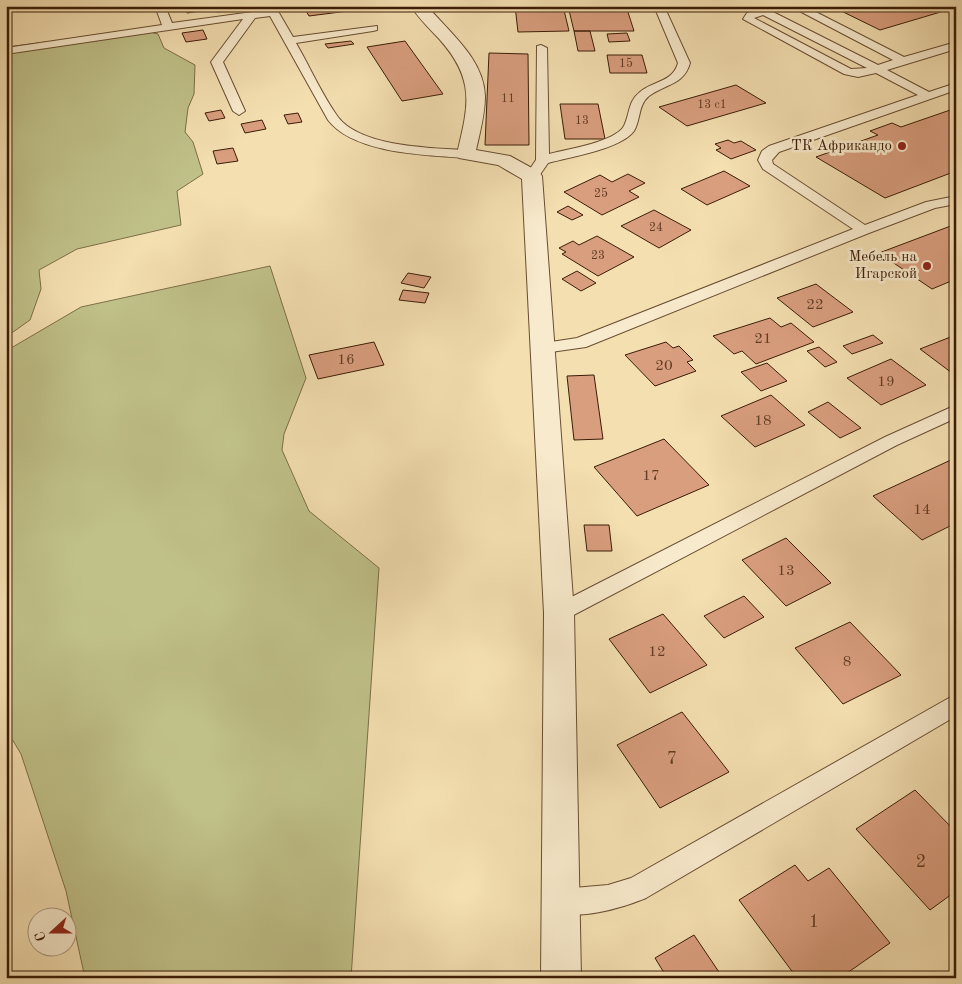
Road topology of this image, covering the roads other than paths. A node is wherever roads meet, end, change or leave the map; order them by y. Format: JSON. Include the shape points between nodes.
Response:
{"nodes":[{"id":1,"x":160,"y":6,"type":"edge"},
{"id":2,"x":418,"y":6,"type":"edge"},
{"id":3,"x":659,"y":6,"type":"edge"},
{"id":4,"x":781,"y":6,"type":"edge"},
{"id":5,"x":795,"y":6,"type":"edge"},
{"id":6,"x":271,"y":9,"type":"edge"},
{"id":7,"x":763,"y":11,"type":"junction"},
{"id":8,"x":252,"y":15,"type":"junction"},
{"id":9,"x":168,"y":27,"type":"junction"},
{"id":10,"x":373,"y":28,"type":"dead end"},
{"id":11,"x":290,"y":41,"type":"junction"},
{"id":12,"x":956,"y":45,"type":"edge"},
{"id":13,"x":541,"y":48,"type":"dead end"},
{"id":14,"x":6,"y":51,"type":"edge"},
{"id":15,"x":903,"y":61,"type":"junction"},
{"id":16,"x":876,"y":69,"type":"junction"},
{"id":17,"x":956,"y":86,"type":"edge"},
{"id":18,"x":928,"y":96,"type":"junction"},
{"id":19,"x":239,"y":111,"type":"dead end"},
{"id":20,"x":466,"y":154,"type":"junction"},
{"id":21,"x":537,"y":168,"type":"junction"},
{"id":22,"x":956,"y":200,"type":"edge"},
{"id":23,"x":864,"y":230,"type":"junction"},
{"id":24,"x":544,"y":348,"type":"junction"},
{"id":25,"x":956,"y":412,"type":"edge"},
{"id":26,"x":559,"y":613,"type":"junction"},
{"id":27,"x":956,"y":704,"type":"edge"},
{"id":28,"x":562,"y":902,"type":"junction"},
{"id":29,"x":561,"y":978,"type":"edge"}],
"edges":[{"from":1,"to":9,"type":"lane"},
{"from":2,"to":20,"type":"street","via":[[460,55],[473,78],[475,110]]},
{"from":3,"to":21,"type":"lane","via":[[684,63],[683,71],[638,100],[626,134]]},
{"from":4,"to":7,"type":"lane"},
{"from":5,"to":15,"type":"lane"},
{"from":6,"to":8,"type":"lane"},
{"from":6,"to":11,"type":"lane"},
{"from":7,"to":16,"type":"lane"},
{"from":7,"to":16,"type":"lane","via":[[748,18],[848,72],[858,74]]},
{"from":8,"to":9,"type":"lane"},
{"from":8,"to":19,"type":"lane","via":[[217,66]]},
{"from":9,"to":14,"type":"lane"},
{"from":10,"to":11,"type":"lane"},
{"from":11,"to":20,"type":"lane","via":[[341,128],[376,141],[425,151]]},
{"from":12,"to":15,"type":"lane"},
{"from":13,"to":21,"type":"lane"},
{"from":15,"to":16,"type":"lane"},
{"from":16,"to":18,"type":"lane"},
{"from":17,"to":18,"type":"lane"},
{"from":18,"to":23,"type":"lane","via":[[767,154],[768,166]]},
{"from":20,"to":21,"type":"street"},
{"from":21,"to":24,"type":"street"},
{"from":22,"to":23,"type":"lane","via":[[931,205]]},
{"from":23,"to":24,"type":"lane","via":[[580,343]]},
{"from":24,"to":26,"type":"street"},
{"from":25,"to":26,"type":"lane","via":[[891,441]]},
{"from":26,"to":28,"type":"street"},
{"from":27,"to":28,"type":"lane","via":[[636,890],[608,898]]},
{"from":28,"to":29,"type":"street"}]}
